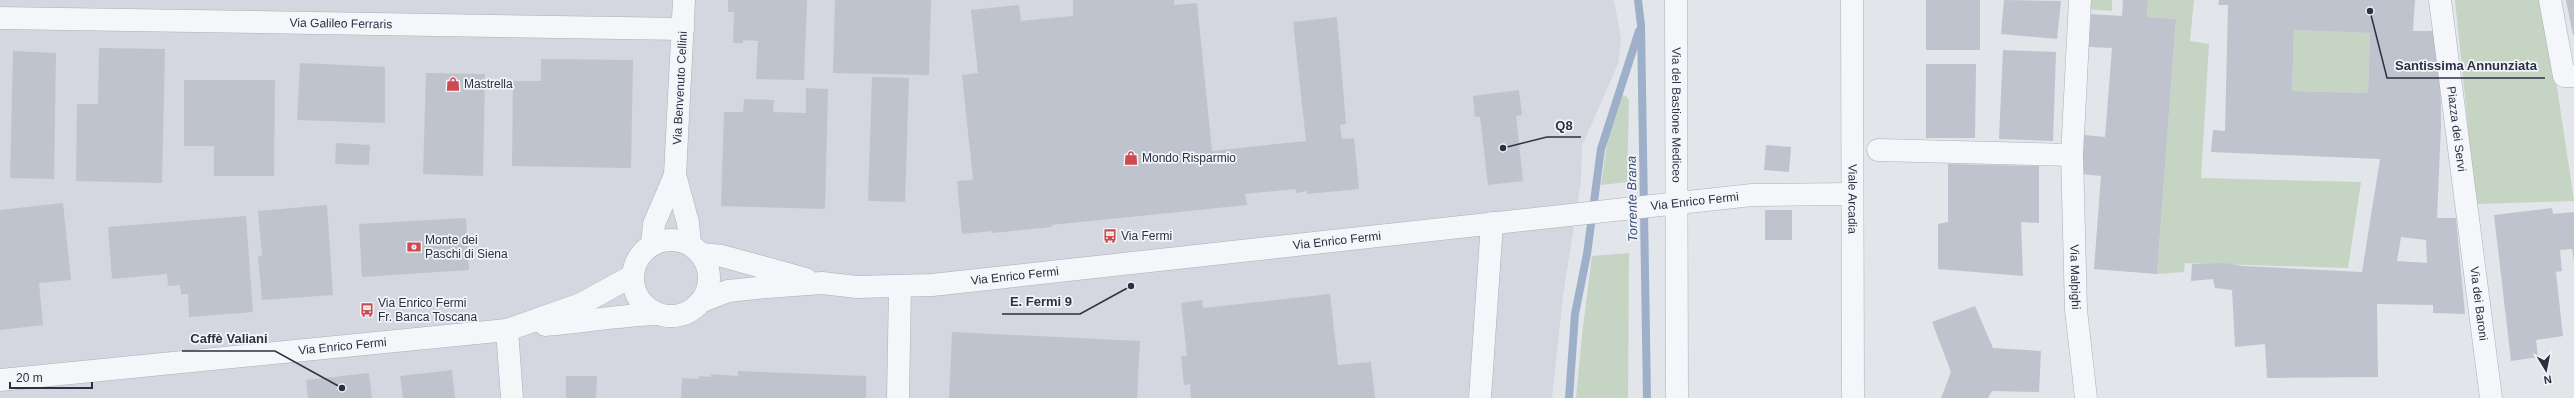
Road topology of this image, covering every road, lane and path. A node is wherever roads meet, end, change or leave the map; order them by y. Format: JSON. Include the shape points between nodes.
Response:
{"nodes":[{"id":1,"x":684,"y":0,"type":"edge"},
{"id":2,"x":1676,"y":0,"type":"edge"},
{"id":3,"x":1852,"y":0,"type":"edge"},
{"id":4,"x":2080,"y":0,"type":"edge"},
{"id":5,"x":2440,"y":0,"type":"edge"},
{"id":6,"x":2550,"y":0,"type":"edge"},
{"id":7,"x":0,"y":18,"type":"edge"},
{"id":8,"x":682,"y":29,"type":"junction"},
{"id":9,"x":2569,"y":76,"type":"edge"},
{"id":10,"x":1878,"y":150,"type":"dead end"},
{"id":11,"x":2072,"y":155,"type":"junction"},
{"id":12,"x":675,"y":176,"type":"junction"},
{"id":13,"x":1852,"y":194,"type":"junction"},
{"id":14,"x":1668,"y":205,"type":"junction"},
{"id":15,"x":2468,"y":210,"type":"joint"},
{"id":16,"x":1492,"y":223,"type":"junction"},
{"id":17,"x":652,"y":245,"type":"junction"},
{"id":18,"x":696,"y":249,"type":"junction"},
{"id":19,"x":632,"y":276,"type":"junction"},
{"id":20,"x":822,"y":283,"type":"junction"},
{"id":21,"x":900,"y":287,"type":"junction"},
{"id":22,"x":700,"y":302,"type":"junction"},
{"id":23,"x":659,"y":314,"type":"junction"},
{"id":24,"x":512,"y":328,"type":"junction"},
{"id":25,"x":0,"y":380,"type":"edge"},
{"id":26,"x":512,"y":398,"type":"edge"},
{"id":27,"x":898,"y":398,"type":"edge"},
{"id":28,"x":1480,"y":398,"type":"edge"},
{"id":29,"x":1677,"y":398,"type":"edge"},
{"id":30,"x":1853,"y":398,"type":"edge"},
{"id":31,"x":2086,"y":398,"type":"edge"},
{"id":32,"x":2491,"y":398,"type":"edge"}],
"edges":[{"from":1,"to":8,"type":"street","name":"Via Benvenuto Cellini"},
{"from":2,"to":14,"type":"street","name":"Via del Bastione Mediceo"},
{"from":3,"to":13,"type":"street","name":"Viale Arcadia"},
{"from":4,"to":11,"type":"street","name":"Via Malpighi"},
{"from":5,"to":15,"type":"street","name":"Piazza dei Servi"},
{"from":6,"to":9,"type":"street"},
{"from":7,"to":8,"type":"street","name":"Via Galileo Ferraris"},
{"from":8,"to":12,"type":"street","name":"Via Benvenuto Cellini"},
{"from":10,"to":11,"type":"street"},
{"from":11,"to":31,"type":"street","name":"Via Malpighi","via":[[2076,302]]},
{"from":12,"to":17,"type":"street","name":"Via Benvenuto Cellini","via":[[654,224]]},
{"from":12,"to":18,"type":"street","name":"Via Benvenuto Cellini"},
{"from":13,"to":14,"type":"street","name":"Via Enrico Fermi","via":[[1774,193]]},
{"from":13,"to":30,"type":"street","name":"Viale Arcadia"},
{"from":14,"to":16,"type":"street","name":"Via Enrico Fermi"},
{"from":14,"to":29,"type":"street","name":"Via del Bastione Mediceo"},
{"from":15,"to":32,"type":"street","name":"Via dei Baroni"},
{"from":16,"to":21,"type":"street","name":"Via Enrico Fermi"},
{"from":16,"to":28,"type":"street"},
{"from":17,"to":18,"type":"street","via":[[667,240]]},
{"from":17,"to":19,"type":"street","via":[[636,260]]},
{"from":18,"to":20,"type":"street","name":"Via Enrico Fermi"},
{"from":18,"to":22,"type":"street","via":[[708,272],[709,282]]},
{"from":19,"to":23,"type":"street","via":[[639,300]]},
{"from":19,"to":24,"type":"street","name":"Via Enrico Fermi","via":[[581,304]]},
{"from":20,"to":21,"type":"street","name":"Via Enrico Fermi","via":[[857,287]]},
{"from":20,"to":22,"type":"street","name":"Via Enrico Fermi","via":[[728,291]]},
{"from":21,"to":27,"type":"street"},
{"from":22,"to":23,"type":"street","via":[[682,315]]},
{"from":23,"to":24,"type":"street","name":"Via Enrico Fermi"},
{"from":24,"to":25,"type":"street","name":"Via Enrico Fermi"},
{"from":24,"to":26,"type":"street"}]}
